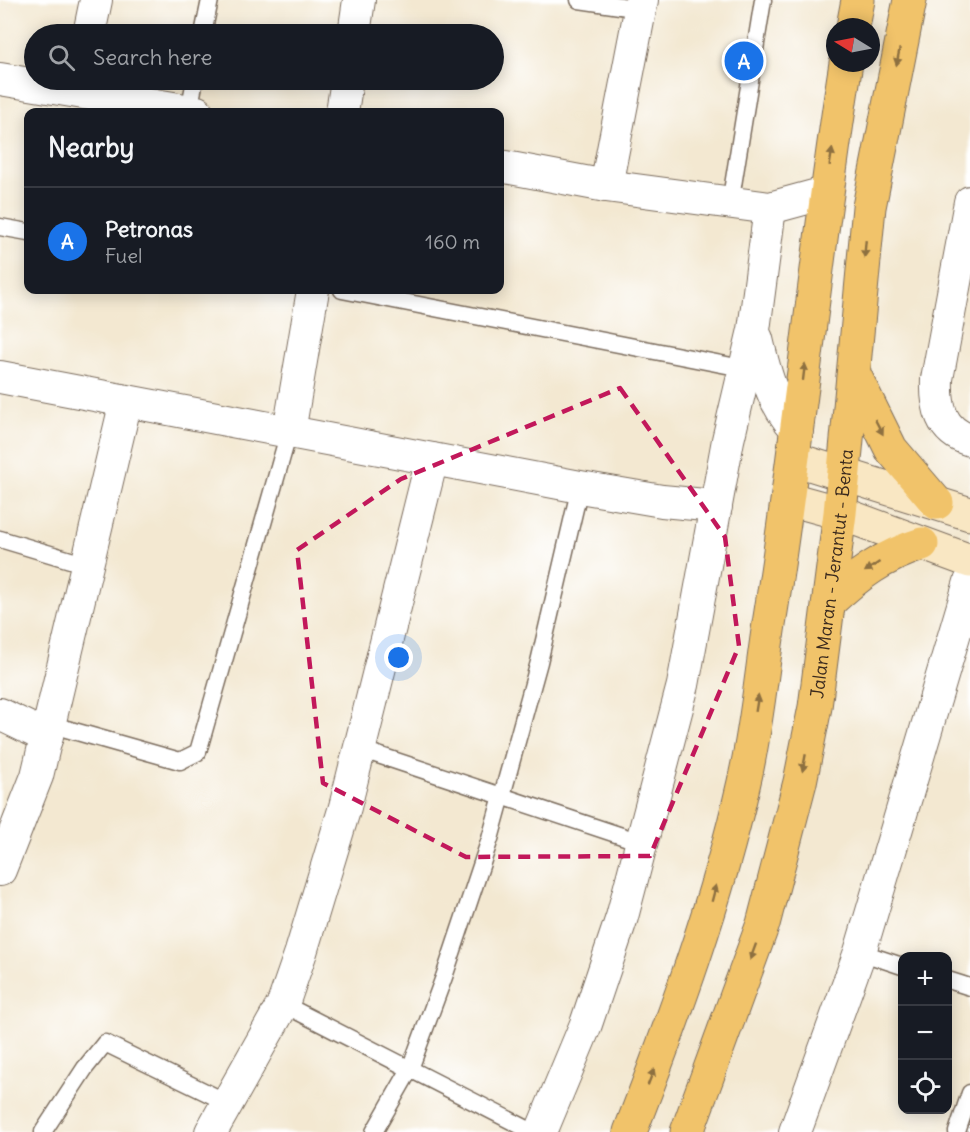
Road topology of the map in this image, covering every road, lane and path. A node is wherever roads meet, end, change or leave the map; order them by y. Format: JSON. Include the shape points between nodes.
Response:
{"nodes":[{"id":1,"x":96,"y":0,"type":"edge"},
{"id":2,"x":210,"y":0,"type":"edge"},
{"id":3,"x":359,"y":0,"type":"edge"},
{"id":4,"x":579,"y":0,"type":"edge"},
{"id":5,"x":763,"y":0,"type":"edge"},
{"id":6,"x":858,"y":0,"type":"edge"},
{"id":7,"x":910,"y":0,"type":"edge"},
{"id":8,"x":641,"y":5,"type":"edge"},
{"id":9,"x":855,"y":18,"type":"edge"},
{"id":10,"x":91,"y":24,"type":"edge"},
{"id":11,"x":205,"y":24,"type":"edge"},
{"id":12,"x":355,"y":24,"type":"edge"},
{"id":13,"x":845,"y":72,"type":"edge"},
{"id":14,"x":0,"y":79,"type":"edge"},
{"id":15,"x":24,"y":81,"type":"edge"},
{"id":16,"x":97,"y":90,"type":"edge"},
{"id":17,"x":194,"y":90,"type":"edge"},
{"id":18,"x":345,"y":90,"type":"edge"},
{"id":19,"x":176,"y":108,"type":"edge"},
{"id":20,"x":193,"y":108,"type":"edge"},
{"id":21,"x":343,"y":108,"type":"edge"},
{"id":22,"x":504,"y":167,"type":"edge"},
{"id":23,"x":606,"y":186,"type":"junction"},
{"id":24,"x":825,"y":193,"type":"junction"},
{"id":25,"x":970,"y":202,"type":"edge"},
{"id":26,"x":730,"y":204,"type":"junction"},
{"id":27,"x":770,"y":208,"type":"junction"},
{"id":28,"x":0,"y":227,"type":"edge"},
{"id":29,"x":24,"y":231,"type":"edge"},
{"id":30,"x":312,"y":294,"type":"edge"},
{"id":31,"x":363,"y":294,"type":"edge"},
{"id":32,"x":754,"y":330,"type":"junction"},
{"id":33,"x":747,"y":369,"type":"junction"},
{"id":34,"x":854,"y":374,"type":"junction"},
{"id":35,"x":0,"y":377,"type":"edge"},
{"id":36,"x":126,"y":401,"type":"junction"},
{"id":37,"x":289,"y":432,"type":"junction"},
{"id":38,"x":970,"y":440,"type":"edge"},
{"id":39,"x":795,"y":444,"type":"junction"},
{"id":40,"x":432,"y":459,"type":"junction"},
{"id":41,"x":845,"y":473,"type":"junction"},
{"id":42,"x":580,"y":487,"type":"junction"},
{"id":43,"x":789,"y":499,"type":"junction"},
{"id":44,"x":937,"y":503,"type":"junction"},
{"id":45,"x":716,"y":506,"type":"junction"},
{"id":46,"x":840,"y":513,"type":"junction"},
{"id":47,"x":970,"y":514,"type":"edge"},
{"id":48,"x":0,"y":539,"type":"edge"},
{"id":49,"x":922,"y":544,"type":"junction"},
{"id":50,"x":970,"y":561,"type":"edge"},
{"id":51,"x":87,"y":565,"type":"junction"},
{"id":52,"x":970,"y":582,"type":"edge"},
{"id":53,"x":829,"y":602,"type":"junction"},
{"id":54,"x":0,"y":714,"type":"edge"},
{"id":55,"x":48,"y":731,"type":"junction"},
{"id":56,"x":360,"y":749,"type":"junction"},
{"id":57,"x":501,"y":797,"type":"junction"},
{"id":58,"x":643,"y":843,"type":"junction"},
{"id":59,"x":0,"y":870,"type":"edge"},
{"id":60,"x":860,"y":952,"type":"junction"},
{"id":61,"x":898,"y":964,"type":"edge"},
{"id":62,"x":952,"y":981,"type":"edge"},
{"id":63,"x":970,"y":987,"type":"edge"},
{"id":64,"x":283,"y":1004,"type":"junction"},
{"id":65,"x":410,"y":1069,"type":"junction"},
{"id":66,"x":970,"y":1093,"type":"edge"},
{"id":67,"x":228,"y":1103,"type":"junction"},
{"id":68,"x":43,"y":1132,"type":"edge"},
{"id":69,"x":211,"y":1132,"type":"edge"},
{"id":70,"x":374,"y":1132,"type":"edge"},
{"id":71,"x":534,"y":1132,"type":"edge"},
{"id":72,"x":541,"y":1132,"type":"edge"},
{"id":73,"x":630,"y":1132,"type":"edge"},
{"id":74,"x":687,"y":1132,"type":"edge"},
{"id":75,"x":795,"y":1132,"type":"edge"},
{"id":76,"x":957,"y":1132,"type":"edge"}],
"edges":[{"from":1,"to":10,"type":"street"},
{"from":2,"to":11,"type":"lane"},
{"from":3,"to":12,"type":"street"},
{"from":4,"to":8,"type":"lane"},
{"from":5,"to":26,"type":"lane"},
{"from":6,"to":9,"type":"main road"},
{"from":7,"to":34,"type":"main road","name":"Jalan Maran - Jerantut - Benta","one_way":true,"via":[[869,207]]},
{"from":8,"to":23,"type":"street"},
{"from":24,"to":13,"type":"main road","one_way":true},
{"from":14,"to":15,"type":"street"},
{"from":16,"to":19,"type":"street"},
{"from":17,"to":20,"type":"lane"},
{"from":18,"to":21,"type":"street"},
{"from":22,"to":23,"type":"street"},
{"from":23,"to":26,"type":"street"},
{"from":24,"to":27,"type":"street"},
{"from":39,"to":24,"type":"main road","one_way":true},
{"from":25,"to":38,"type":"street","via":[[937,379],[936,404],[944,423],[961,438]]},
{"from":26,"to":27,"type":"street"},
{"from":27,"to":32,"type":"street"},
{"from":28,"to":29,"type":"lane"},
{"from":30,"to":37,"type":"street"},
{"from":31,"to":33,"type":"lane"},
{"from":32,"to":33,"type":"street"},
{"from":32,"to":39,"type":"street","via":[[769,387]]},
{"from":33,"to":45,"type":"street"},
{"from":34,"to":41,"type":"main road","name":"Jalan Maran - Jerantut - Benta"},
{"from":34,"to":44,"type":"main road","one_way":true,"via":[[891,449]]},
{"from":35,"to":36,"type":"street"},
{"from":36,"to":37,"type":"street"},
{"from":36,"to":51,"type":"street"},
{"from":37,"to":40,"type":"street"},
{"from":37,"to":55,"type":"lane","via":[[198,752],[180,761]]},
{"from":39,"to":41,"type":"street"},
{"from":39,"to":43,"type":"main road"},
{"from":40,"to":42,"type":"street"},
{"from":40,"to":56,"type":"street"},
{"from":41,"to":44,"type":"street"},
{"from":41,"to":46,"type":"main road","name":"Jalan Maran - Jerantut - Benta"},
{"from":42,"to":45,"type":"street"},
{"from":42,"to":57,"type":"lane","via":[[539,662]]},
{"from":43,"to":46,"type":"street"},
{"from":73,"to":43,"type":"main road","one_way":true,"via":[[711,904],[744,780]]},
{"from":44,"to":47,"type":"street"},
{"from":45,"to":58,"type":"street","via":[[683,685]]},
{"from":46,"to":49,"type":"street"},
{"from":46,"to":53,"type":"main road","name":"Jalan Maran - Jerantut - Benta"},
{"from":48,"to":51,"type":"lane"},
{"from":49,"to":50,"type":"street"},
{"from":49,"to":53,"type":"main road","one_way":true,"via":[[894,552],[856,577]]},
{"from":51,"to":55,"type":"street"},
{"from":52,"to":60,"type":"street"},
{"from":53,"to":74,"type":"main road","name":"Jalan Maran - Jerantut - Benta","one_way":true,"via":[[800,782],[763,924]]},
{"from":54,"to":55,"type":"street"},
{"from":55,"to":59,"type":"street","via":[[37,776]]},
{"from":56,"to":57,"type":"lane"},
{"from":56,"to":64,"type":"street"},
{"from":57,"to":58,"type":"lane"},
{"from":57,"to":65,"type":"lane","via":[[444,977]]},
{"from":58,"to":72,"type":"street","via":[[586,1024]]},
{"from":60,"to":61,"type":"lane"},
{"from":60,"to":75,"type":"street"},
{"from":62,"to":63,"type":"lane"},
{"from":64,"to":65,"type":"lane"},
{"from":64,"to":67,"type":"street"},
{"from":65,"to":70,"type":"lane"},
{"from":65,"to":71,"type":"lane"},
{"from":66,"to":76,"type":"lane"},
{"from":67,"to":68,"type":"lane","via":[[105,1043]]},
{"from":67,"to":69,"type":"street"}]}
